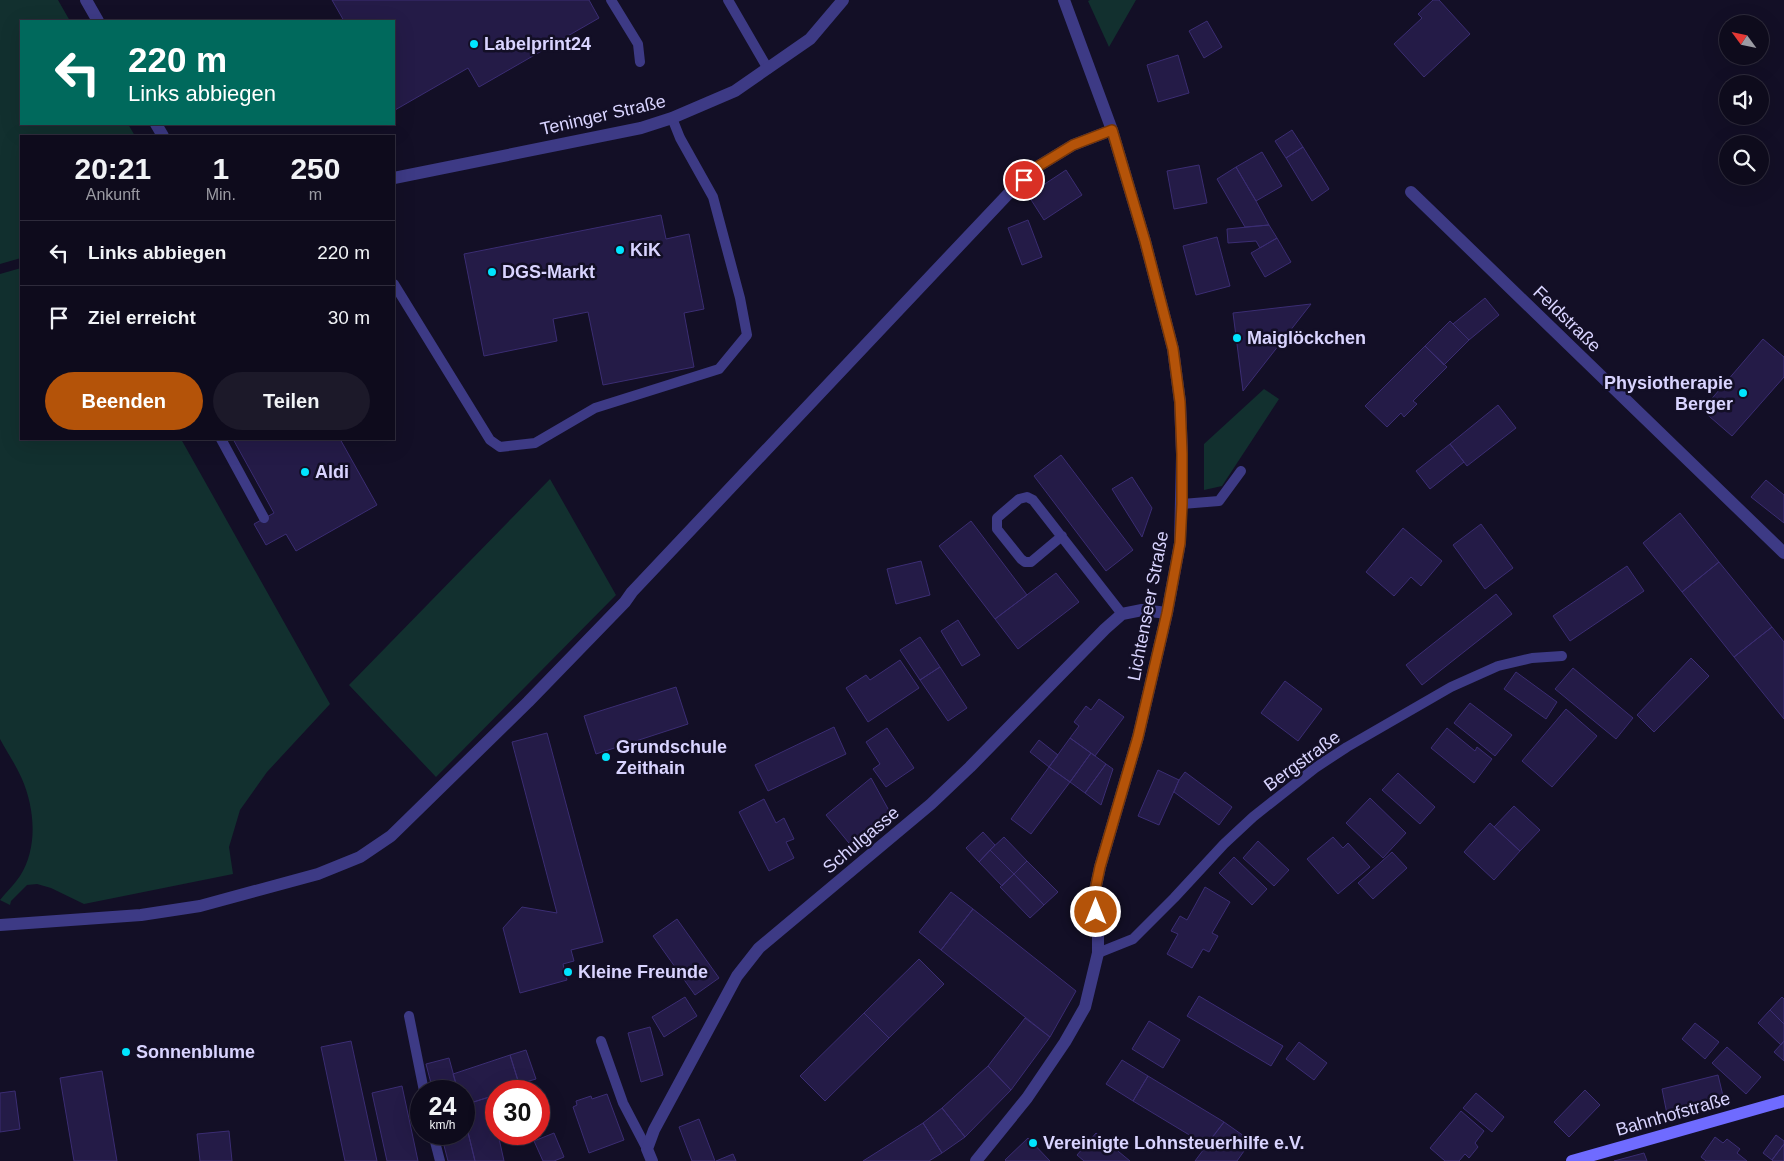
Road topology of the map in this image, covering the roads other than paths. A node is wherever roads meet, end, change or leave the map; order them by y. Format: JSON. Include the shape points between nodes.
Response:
{"nodes":[{"id":1,"x":86,"y":0,"type":"edge"},
{"id":2,"x":611,"y":0,"type":"edge"},
{"id":3,"x":728,"y":0,"type":"edge"},
{"id":4,"x":843,"y":0,"type":"edge"},
{"id":5,"x":1064,"y":0,"type":"edge"},
{"id":6,"x":97,"y":20,"type":"edge"},
{"id":7,"x":640,"y":62,"type":"dead end"},
{"id":8,"x":768,"y":69,"type":"junction"},
{"id":9,"x":672,"y":118,"type":"junction"},
{"id":10,"x":1112,"y":130,"type":"junction"},
{"id":11,"x":395,"y":178,"type":"edge"},
{"id":12,"x":1411,"y":192,"type":"dead end"},
{"id":13,"x":395,"y":286,"type":"edge"},
{"id":14,"x":222,"y":440,"type":"edge"},
{"id":15,"x":1241,"y":471,"type":"dead end"},
{"id":16,"x":1182,"y":504,"type":"junction"},
{"id":17,"x":264,"y":518,"type":"dead end"},
{"id":18,"x":1062,"y":536,"type":"junction"},
{"id":19,"x":1784,"y":553,"type":"edge"},
{"id":20,"x":1167,"y":613,"type":"junction"},
{"id":21,"x":1122,"y":614,"type":"junction"},
{"id":22,"x":1562,"y":656,"type":"dead end"},
{"id":23,"x":0,"y":925,"type":"edge"},
{"id":24,"x":1098,"y":952,"type":"junction"},
{"id":25,"x":409,"y":1016,"type":"dead end"},
{"id":26,"x":601,"y":1041,"type":"dead end"},
{"id":27,"x":422,"y":1080,"type":"edge"},
{"id":28,"x":1784,"y":1101,"type":"edge"},
{"id":29,"x":436,"y":1145,"type":"edge"},
{"id":30,"x":646,"y":1149,"type":"junction"},
{"id":31,"x":440,"y":1161,"type":"edge"},
{"id":32,"x":652,"y":1161,"type":"edge"},
{"id":33,"x":976,"y":1161,"type":"edge"},
{"id":34,"x":1572,"y":1161,"type":"edge"}],
"edges":[{"from":1,"to":6,"type":"street"},
{"from":2,"to":7,"type":"lane","via":[[638,44]]},
{"from":3,"to":8,"type":"lane"},
{"from":4,"to":8,"type":"street","name":"Teninger Straße","via":[[810,39]]},
{"from":5,"to":10,"type":"street","name":"Lichtenseer Straße"},
{"from":8,"to":9,"type":"street","name":"Teninger Straße","via":[[735,91]]},
{"from":9,"to":11,"type":"street","name":"Teninger Straße","via":[[641,128]]},
{"from":9,"to":13,"type":"lane","via":[[713,197],[747,335],[719,369],[596,408],[535,443],[500,447],[490,440]]},
{"from":10,"to":16,"type":"street","name":"Lichtenseer Straße","via":[[1173,349],[1180,402]]},
{"from":10,"to":23,"type":"street","via":[[1073,145],[1037,167],[1010,192],[625,602],[391,836],[360,857],[318,874],[200,906],[141,915]]},
{"from":12,"to":19,"type":"street","name":"Feldstraße"},
{"from":14,"to":17,"type":"lane"},
{"from":15,"to":16,"type":"lane","via":[[1218,501]]},
{"from":16,"to":20,"type":"street","name":"Lichtenseer Straße","via":[[1180,543]]},
{"from":18,"to":18,"type":"lane","via":[[1027,497],[1019,499],[997,518],[997,529],[1025,562],[1031,562]]},
{"from":18,"to":21,"type":"lane"},
{"from":20,"to":21,"type":"street","via":[[1142,610]]},
{"from":20,"to":24,"type":"street","name":"Lichtenseer Straße","via":[[1138,737],[1093,900],[1098,924]]},
{"from":21,"to":30,"type":"street","name":"Schulgasse","via":[[931,804],[759,948],[737,976]]},
{"from":22,"to":24,"type":"lane","name":"Bergstraße","via":[[1532,658],[1498,666],[1450,687],[1347,747],[1253,817],[1133,939]]},
{"from":24,"to":33,"type":"street","name":"Lichtenseer Straße","via":[[1085,1007],[1065,1042],[1027,1098]]},
{"from":25,"to":27,"type":"lane"},
{"from":26,"to":30,"type":"lane","via":[[623,1103]]},
{"from":28,"to":34,"type":"street","name":"Bahnhofstraße"},
{"from":29,"to":31,"type":"lane"},
{"from":30,"to":32,"type":"street"}]}
